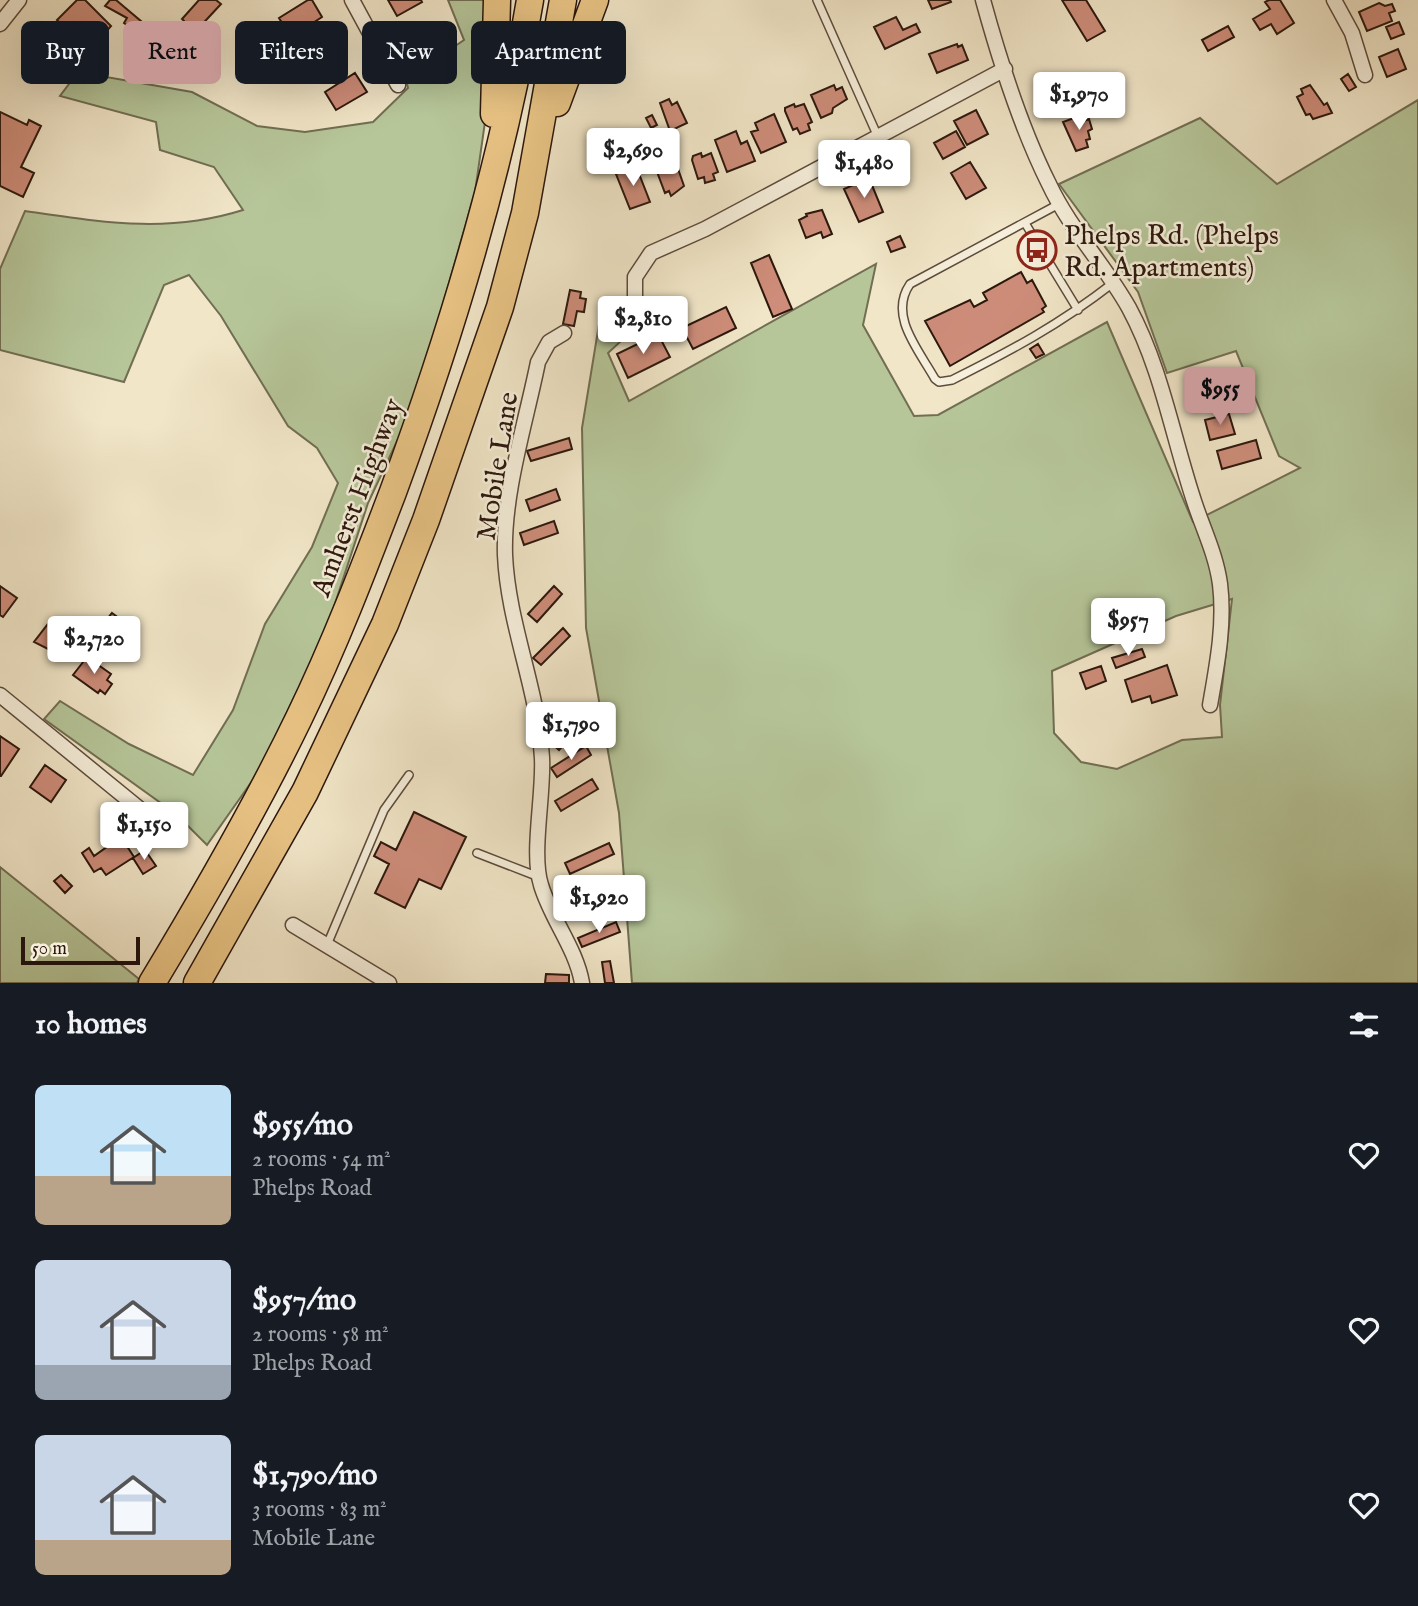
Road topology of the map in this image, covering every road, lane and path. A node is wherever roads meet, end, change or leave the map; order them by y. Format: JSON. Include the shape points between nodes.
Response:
{"nodes":[{"id":1,"x":19,"y":0,"type":"edge"},
{"id":2,"x":352,"y":0,"type":"edge"},
{"id":3,"x":497,"y":0,"type":"edge"},
{"id":4,"x":530,"y":0,"type":"edge"},
{"id":5,"x":563,"y":0,"type":"edge"},
{"id":6,"x":595,"y":0,"type":"edge"},
{"id":7,"x":817,"y":0,"type":"edge"},
{"id":8,"x":983,"y":0,"type":"edge"},
{"id":9,"x":1334,"y":0,"type":"edge"},
{"id":10,"x":0,"y":24,"type":"edge"},
{"id":11,"x":1004,"y":69,"type":"junction"},
{"id":12,"x":1365,"y":75,"type":"dead end"},
{"id":13,"x":398,"y":85,"type":"dead end"},
{"id":14,"x":879,"y":138,"type":"junction"},
{"id":15,"x":1060,"y":204,"type":"junction"},
{"id":16,"x":525,"y":213,"type":"junction"},
{"id":17,"x":1025,"y":223,"type":"junction"},
{"id":18,"x":477,"y":233,"type":"junction"},
{"id":19,"x":1113,"y":283,"type":"junction"},
{"id":20,"x":1078,"y":310,"type":"junction"},
{"id":21,"x":635,"y":325,"type":"dead end"},
{"id":22,"x":564,"y":333,"type":"dead end"},
{"id":23,"x":0,"y":695,"type":"edge"},
{"id":24,"x":1210,"y":705,"type":"dead end"},
{"id":25,"x":409,"y":775,"type":"dead end"},
{"id":26,"x":163,"y":828,"type":"dead end"},
{"id":27,"x":477,"y":853,"type":"dead end"},
{"id":28,"x":540,"y":877,"type":"junction"},
{"id":29,"x":293,"y":925,"type":"dead end"},
{"id":30,"x":326,"y":945,"type":"junction"},
{"id":31,"x":152,"y":983,"type":"edge"},
{"id":32,"x":197,"y":983,"type":"edge"},
{"id":33,"x":389,"y":983,"type":"edge"},
{"id":34,"x":582,"y":983,"type":"edge"}],
"edges":[{"from":1,"to":10,"type":"street"},
{"from":2,"to":13,"type":"street"},
{"from":3,"to":18,"type":"highway","via":[[495,109]]},
{"from":4,"to":18,"type":"highway","name":"Amherst Highway","via":[[495,172]]},
{"from":5,"to":16,"type":"highway"},
{"from":6,"to":16,"type":"highway","via":[[556,105]]},
{"from":7,"to":14,"type":"lane"},
{"from":8,"to":11,"type":"street"},
{"from":9,"to":12,"type":"street","via":[[1352,33]]},
{"from":11,"to":14,"type":"street"},
{"from":11,"to":15,"type":"street"},
{"from":14,"to":21,"type":"street","via":[[651,253],[635,277]]},
{"from":15,"to":17,"type":"lane"},
{"from":15,"to":19,"type":"street"},
{"from":16,"to":32,"type":"highway","via":[[478,373],[385,624],[289,824]]},
{"from":17,"to":20,"type":"lane"},
{"from":17,"to":20,"type":"lane","via":[[920,276],[907,288],[901,314],[934,379],[952,380],[1029,342]]},
{"from":18,"to":31,"type":"highway","name":"Amherst Highway","via":[[425,405],[323,667],[235,841]]},
{"from":19,"to":20,"type":"lane"},
{"from":19,"to":24,"type":"street","via":[[1147,350],[1217,563],[1219,657]]},
{"from":22,"to":28,"type":"street","name":"Mobile Lane","via":[[549,342],[538,362],[507,516],[508,585],[541,756]]},
{"from":23,"to":26,"type":"street"},
{"from":25,"to":30,"type":"lane","via":[[384,810]]},
{"from":27,"to":28,"type":"lane"},
{"from":28,"to":34,"type":"street","name":"Mobile Lane"},
{"from":29,"to":30,"type":"street"},
{"from":30,"to":33,"type":"street"}]}
